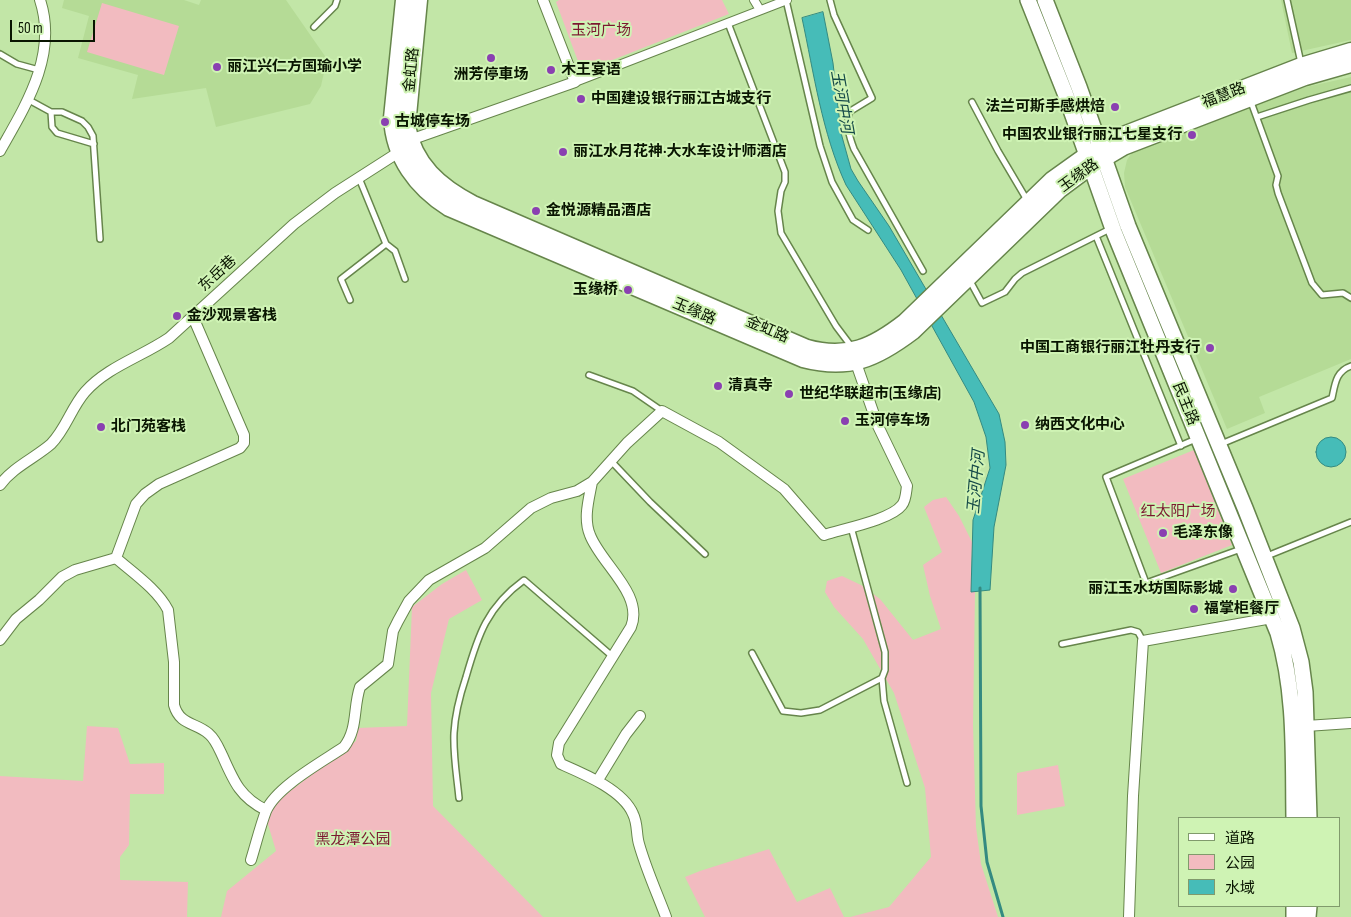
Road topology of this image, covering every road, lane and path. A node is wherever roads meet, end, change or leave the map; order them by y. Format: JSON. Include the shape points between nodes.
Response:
{"nodes":[{"id":1,"x":40,"y":0,"type":"edge"},
{"id":2,"x":337,"y":0,"type":"edge"},
{"id":3,"x":404,"y":0,"type":"edge"},
{"id":4,"x":419,"y":0,"type":"edge"},
{"id":5,"x":543,"y":0,"type":"edge"},
{"id":6,"x":754,"y":0,"type":"edge"},
{"id":7,"x":787,"y":0,"type":"edge"},
{"id":8,"x":830,"y":0,"type":"edge"},
{"id":9,"x":1028,"y":0,"type":"edge"},
{"id":10,"x":1045,"y":0,"type":"edge"},
{"id":11,"x":1287,"y":0,"type":"edge"},
{"id":12,"x":760,"y":10,"type":"junction"},
{"id":13,"x":728,"y":23,"type":"junction"},
{"id":14,"x":314,"y":27,"type":"dead end"},
{"id":15,"x":1351,"y":52,"type":"edge"},
{"id":16,"x":0,"y":54,"type":"edge"},
{"id":17,"x":1351,"y":64,"type":"edge"},
{"id":18,"x":1302,"y":66,"type":"junction"},
{"id":19,"x":40,"y":70,"type":"junction"},
{"id":20,"x":575,"y":82,"type":"junction"},
{"id":21,"x":1351,"y":88,"type":"edge"},
{"id":22,"x":1249,"y":99,"type":"junction"},
{"id":23,"x":28,"y":100,"type":"junction"},
{"id":24,"x":972,"y":102,"type":"dead end"},
{"id":25,"x":51,"y":112,"type":"junction"},
{"id":26,"x":1257,"y":117,"type":"junction"},
{"id":27,"x":94,"y":144,"type":"junction"},
{"id":28,"x":405,"y":146,"type":"junction"},
{"id":29,"x":0,"y":151,"type":"edge"},
{"id":30,"x":1096,"y":156,"type":"junction"},
{"id":31,"x":359,"y":177,"type":"junction"},
{"id":32,"x":1029,"y":202,"type":"junction"},
{"id":33,"x":1113,"y":228,"type":"junction"},
{"id":34,"x":868,"y":230,"type":"dead end"},
{"id":35,"x":1096,"y":236,"type":"junction"},
{"id":36,"x":100,"y":239,"type":"dead end"},
{"id":37,"x":386,"y":244,"type":"junction"},
{"id":38,"x":923,"y":270,"type":"dead end"},
{"id":39,"x":964,"y":273,"type":"junction"},
{"id":40,"x":405,"y":279,"type":"dead end"},
{"id":41,"x":1351,"y":298,"type":"edge"},
{"id":42,"x":350,"y":300,"type":"dead end"},
{"id":43,"x":193,"y":317,"type":"junction"},
{"id":44,"x":855,"y":357,"type":"junction"},
{"id":45,"x":1351,"y":366,"type":"edge"},
{"id":46,"x":589,"y":375,"type":"dead end"},
{"id":47,"x":662,"y":411,"type":"junction"},
{"id":48,"x":1199,"y":438,"type":"junction"},
{"id":49,"x":1219,"y":445,"type":"junction"},
{"id":50,"x":1181,"y":446,"type":"junction"},
{"id":51,"x":611,"y":461,"type":"junction"},
{"id":52,"x":592,"y":482,"type":"junction"},
{"id":53,"x":0,"y":485,"type":"edge"},
{"id":54,"x":1351,"y":522,"type":"edge"},
{"id":55,"x":851,"y":527,"type":"junction"},
{"id":56,"x":1244,"y":548,"type":"junction"},
{"id":57,"x":705,"y":554,"type":"dead end"},
{"id":58,"x":1264,"y":557,"type":"junction"},
{"id":59,"x":116,"y":558,"type":"junction"},
{"id":60,"x":1272,"y":618,"type":"junction"},
{"id":61,"x":0,"y":640,"type":"edge"},
{"id":62,"x":1143,"y":641,"type":"junction"},
{"id":63,"x":1062,"y":644,"type":"dead end"},
{"id":64,"x":752,"y":653,"type":"dead end"},
{"id":65,"x":612,"y":657,"type":"junction"},
{"id":66,"x":882,"y":678,"type":"junction"},
{"id":67,"x":640,"y":716,"type":"dead end"},
{"id":68,"x":1351,"y":723,"type":"edge"},
{"id":69,"x":1306,"y":726,"type":"junction"},
{"id":70,"x":598,"y":780,"type":"junction"},
{"id":71,"x":907,"y":783,"type":"dead end"},
{"id":72,"x":459,"y":798,"type":"dead end"},
{"id":73,"x":266,"y":810,"type":"junction"},
{"id":74,"x":1294,"y":817,"type":"edge"},
{"id":75,"x":1309,"y":817,"type":"edge"},
{"id":76,"x":251,"y":860,"type":"dead end"},
{"id":77,"x":666,"y":917,"type":"edge"},
{"id":78,"x":1129,"y":917,"type":"edge"}],
"edges":[{"from":1,"to":19,"type":"street","via":[[46,36]]},
{"from":2,"to":14,"type":"lane"},
{"from":3,"to":28,"type":"main road","via":[[392,118],[394,138]]},
{"from":4,"to":28,"type":"main road","name":"金虹路"},
{"from":5,"to":20,"type":"street"},
{"from":6,"to":12,"type":"street"},
{"from":7,"to":12,"type":"street"},
{"from":7,"to":34,"type":"lane","via":[[827,170],[853,220]]},
{"from":8,"to":38,"type":"lane","via":[[872,98],[849,112],[847,124],[851,143]]},
{"from":9,"to":30,"type":"main road","name":"民主路","via":[[1065,93]]},
{"from":10,"to":30,"type":"main road","name":"民主路","via":[[1079,87]]},
{"from":11,"to":18,"type":"lane"},
{"from":12,"to":13,"type":"street"},
{"from":13,"to":20,"type":"street"},
{"from":13,"to":44,"type":"lane","via":[[785,172],[786,182],[778,211],[781,233]]},
{"from":15,"to":18,"type":"main road","name":"福慧路"},
{"from":16,"to":19,"type":"lane","via":[[17,64]]},
{"from":17,"to":22,"type":"main road","name":"福慧路","via":[[1305,77]]},
{"from":18,"to":30,"type":"main road","name":"福慧路","via":[[1118,137]]},
{"from":19,"to":23,"type":"street"},
{"from":20,"to":28,"type":"street"},
{"from":21,"to":26,"type":"lane"},
{"from":22,"to":26,"type":"lane"},
{"from":22,"to":30,"type":"main road","name":"福慧路"},
{"from":23,"to":25,"type":"lane"},
{"from":23,"to":29,"type":"street"},
{"from":24,"to":32,"type":"lane"},
{"from":25,"to":27,"type":"lane","via":[[62,112],[86,124]]},
{"from":25,"to":27,"type":"lane","via":[[52,127],[57,133]]},
{"from":26,"to":41,"type":"lane","via":[[1278,176],[1278,193],[1312,283],[1322,295],[1343,293]]},
{"from":27,"to":36,"type":"lane"},
{"from":28,"to":31,"type":"street","name":"东岳巷"},
{"from":28,"to":44,"type":"main road","name":"金虹路","via":[[448,190],[473,204],[807,348]]},
{"from":30,"to":32,"type":"main road","name":"金虹路","via":[[1052,180]]},
{"from":30,"to":33,"type":"main road","name":"民主路"},
{"from":30,"to":39,"type":"main road","name":"玉缘路"},
{"from":30,"to":49,"type":"main road","name":"民主路"},
{"from":31,"to":37,"type":"lane"},
{"from":31,"to":43,"type":"street","name":"东岳巷","via":[[294,224]]},
{"from":32,"to":39,"type":"main road","name":"金虹路"},
{"from":33,"to":35,"type":"lane"},
{"from":33,"to":48,"type":"main road","name":"民主路"},
{"from":35,"to":39,"type":"lane","via":[[1022,273],[1006,292],[982,303]]},
{"from":35,"to":50,"type":"lane"},
{"from":37,"to":40,"type":"lane","via":[[395,251]]},
{"from":37,"to":42,"type":"lane","via":[[341,279]]},
{"from":39,"to":44,"type":"main road","name":"金虹路","via":[[905,322],[896,336],[880,339]]},
{"from":43,"to":53,"type":"street","name":"东岳巷","via":[[156,347],[100,378],[78,400],[52,442]]},
{"from":43,"to":59,"type":"street","via":[[244,435],[244,443],[240,448],[158,484],[145,494],[136,504]]},
{"from":44,"to":55,"type":"street","via":[[878,426],[906,486],[906,496],[892,514]]},
{"from":45,"to":49,"type":"lane","via":[[1340,372],[1332,398]]},
{"from":46,"to":47,"type":"lane","via":[[633,391]]},
{"from":47,"to":51,"type":"street"},
{"from":47,"to":55,"type":"street","via":[[719,442],[784,489],[824,535]]},
{"from":48,"to":50,"type":"lane"},
{"from":48,"to":56,"type":"main road","name":"民主路"},
{"from":49,"to":58,"type":"main road","name":"民主路"},
{"from":50,"to":56,"type":"lane","via":[[1106,477],[1146,583]]},
{"from":51,"to":52,"type":"street"},
{"from":51,"to":57,"type":"lane"},
{"from":52,"to":65,"type":"street","via":[[586,516],[590,536],[634,607],[631,627]]},
{"from":52,"to":73,"type":"street","via":[[532,508],[485,548],[429,580],[416,592],[393,632],[388,664],[360,687],[348,742],[287,786]]},
{"from":54,"to":58,"type":"lane"},
{"from":55,"to":66,"type":"lane","via":[[885,652]]},
{"from":56,"to":60,"type":"main road","name":"民主路"},
{"from":58,"to":69,"type":"main road","name":"民主路","via":[[1297,645],[1304,677]]},
{"from":59,"to":61,"type":"street","via":[[62,577],[16,619]]},
{"from":59,"to":73,"type":"street","via":[[152,590],[168,610],[176,711],[186,722],[209,733],[235,784]]},
{"from":60,"to":62,"type":"street"},
{"from":60,"to":74,"type":"main road","name":"民主路","via":[[1289,679]]},
{"from":62,"to":63,"type":"lane","via":[[1138,632],[1131,630]]},
{"from":62,"to":78,"type":"street"},
{"from":64,"to":66,"type":"lane","via":[[783,711],[820,710]]},
{"from":65,"to":70,"type":"street","via":[[558,746],[561,764]]},
{"from":65,"to":72,"type":"lane","via":[[524,580],[505,596],[489,615],[480,633],[456,710],[454,745]]},
{"from":66,"to":71,"type":"lane","via":[[884,700]]},
{"from":67,"to":70,"type":"street"},
{"from":68,"to":69,"type":"street"},
{"from":69,"to":75,"type":"main road","name":"民主路"},
{"from":70,"to":77,"type":"street","via":[[622,799],[633,813],[638,842]]},
{"from":73,"to":76,"type":"street"}]}
